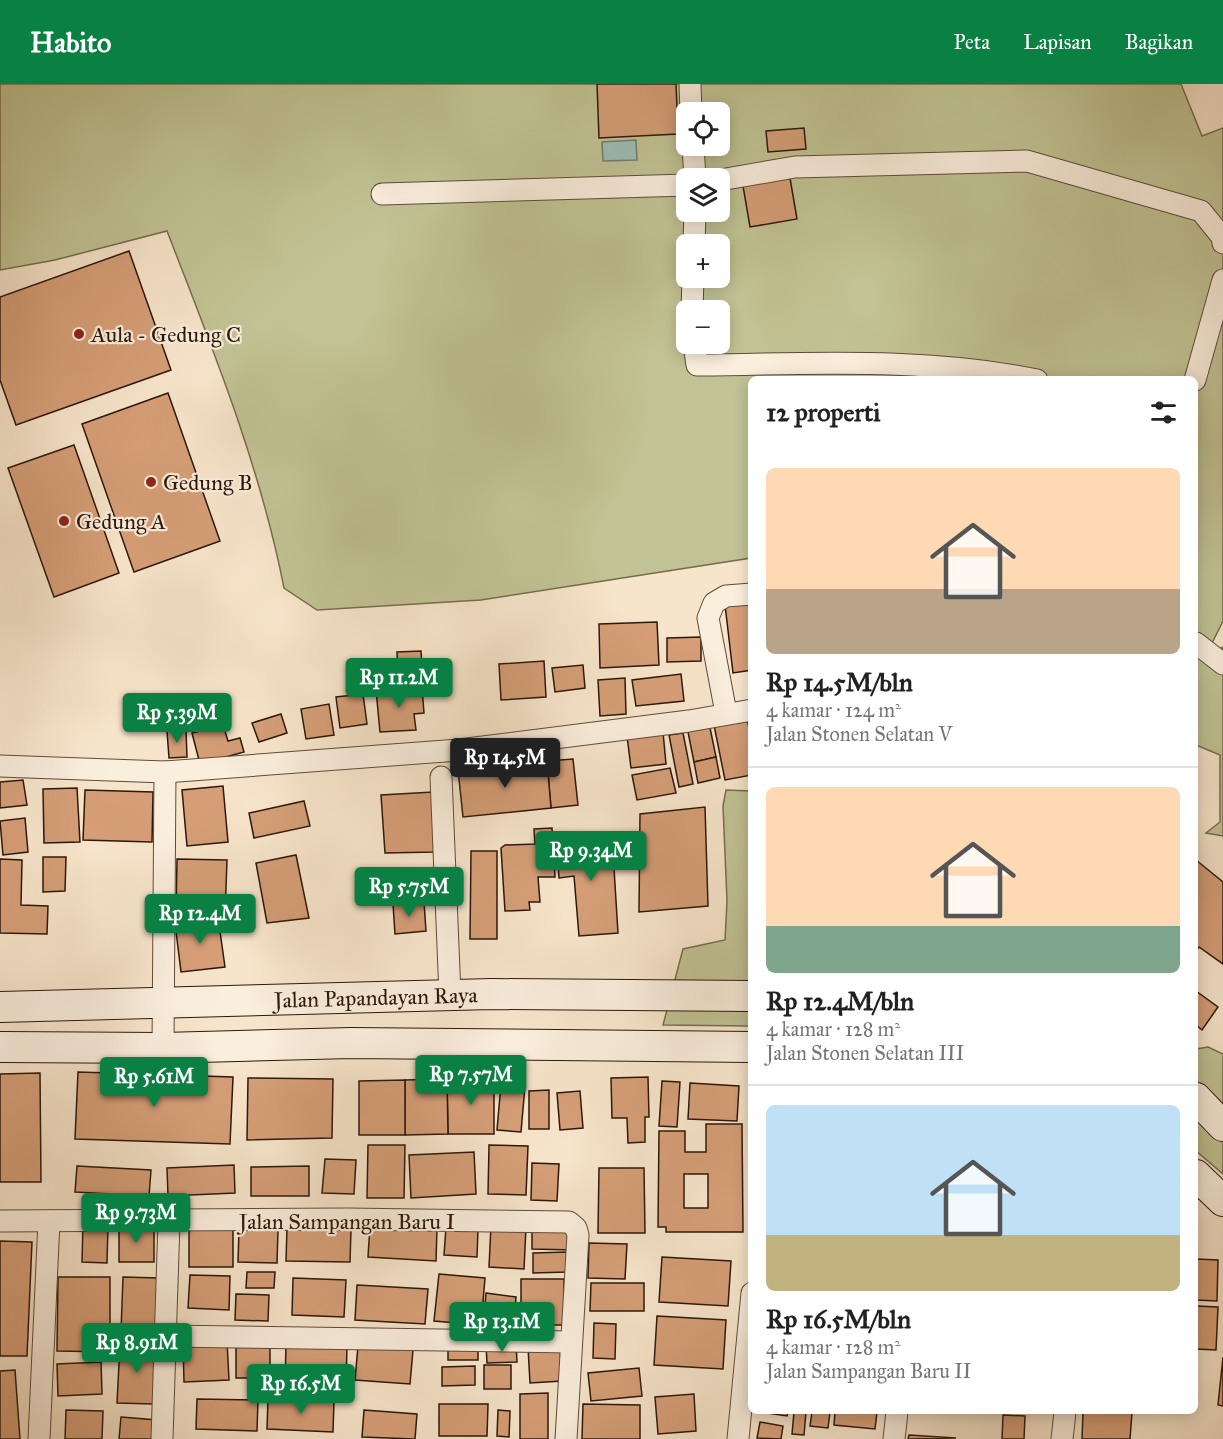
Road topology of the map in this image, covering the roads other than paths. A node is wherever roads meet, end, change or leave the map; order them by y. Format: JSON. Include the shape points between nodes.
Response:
{"nodes":[{"id":1,"x":690,"y":84,"type":"edge"},
{"id":2,"x":691,"y":102,"type":"edge"},
{"id":3,"x":730,"y":178,"type":"edge"},
{"id":4,"x":676,"y":185,"type":"edge"},
{"id":5,"x":382,"y":194,"type":"dead end"},
{"id":6,"x":1223,"y":243,"type":"edge"},
{"id":7,"x":1223,"y":280,"type":"edge"},
{"id":8,"x":695,"y":354,"type":"edge"},
{"id":9,"x":1014,"y":376,"type":"edge"},
{"id":10,"x":1197,"y":376,"type":"edge"},
{"id":11,"x":748,"y":594,"type":"edge"},
{"id":12,"x":1198,"y":645,"type":"edge"},
{"id":13,"x":1223,"y":664,"type":"edge"},
{"id":14,"x":748,"y":710,"type":"edge"},
{"id":15,"x":726,"y":713,"type":"junction"},
{"id":16,"x":0,"y":766,"type":"edge"},
{"id":17,"x":165,"y":772,"type":"junction"},
{"id":18,"x":441,"y":777,"type":"dead end"},
{"id":19,"x":450,"y":995,"type":"junction"},
{"id":20,"x":748,"y":996,"type":"edge"},
{"id":21,"x":324,"y":998,"type":"junction"},
{"id":22,"x":163,"y":1002,"type":"junction"},
{"id":23,"x":0,"y":1007,"type":"edge"},
{"id":24,"x":320,"y":1044,"type":"junction"},
{"id":25,"x":0,"y":1047,"type":"edge"},
{"id":26,"x":748,"y":1047,"type":"edge"},
{"id":27,"x":163,"y":1048,"type":"junction"},
{"id":28,"x":1198,"y":1100,"type":"edge"},
{"id":29,"x":1223,"y":1126,"type":"edge"},
{"id":30,"x":1198,"y":1177,"type":"edge"},
{"id":31,"x":1223,"y":1201,"type":"edge"},
{"id":32,"x":0,"y":1221,"type":"edge"},
{"id":33,"x":49,"y":1221,"type":"junction"},
{"id":34,"x":170,"y":1221,"type":"junction"},
{"id":35,"x":748,"y":1335,"type":"edge"},
{"id":36,"x":166,"y":1336,"type":"junction"},
{"id":37,"x":570,"y":1342,"type":"junction"},
{"id":38,"x":897,"y":1414,"type":"edge"},
{"id":39,"x":1065,"y":1414,"type":"edge"},
{"id":40,"x":39,"y":1439,"type":"edge"},
{"id":41,"x":162,"y":1439,"type":"edge"},
{"id":42,"x":566,"y":1439,"type":"edge"},
{"id":43,"x":738,"y":1439,"type":"edge"},
{"id":44,"x":894,"y":1439,"type":"edge"},
{"id":45,"x":1062,"y":1439,"type":"edge"}],
"edges":[{"from":1,"to":2,"type":"street"},
{"from":3,"to":6,"type":"street","via":[[795,167],[1027,161],[1201,211]]},
{"from":4,"to":5,"type":"street"},
{"from":7,"to":10,"type":"street"},
{"from":8,"to":9,"type":"street","via":[[696,365],[918,363]]},
{"from":11,"to":15,"type":"street","via":[[726,596],[714,603],[708,618]]},
{"from":12,"to":13,"type":"street"},
{"from":14,"to":15,"type":"street"},
{"from":15,"to":17,"type":"street","via":[[459,750]]},
{"from":16,"to":17,"type":"street"},
{"from":17,"to":22,"type":"street"},
{"from":18,"to":19,"type":"street"},
{"from":19,"to":20,"type":"main road","name":"Jalan Papandayan Raya"},
{"from":19,"to":21,"type":"main road","name":"Jalan Papandayan Raya"},
{"from":21,"to":22,"type":"main road","name":"Jalan Papandayan Raya"},
{"from":21,"to":24,"type":"main road"},
{"from":22,"to":23,"type":"main road","name":"Jalan Papandayan Raya"},
{"from":22,"to":27,"type":"street"},
{"from":24,"to":26,"type":"main road","name":"Jalan Papandayan Raya"},
{"from":24,"to":27,"type":"main road","name":"Jalan Papandayan Raya"},
{"from":25,"to":27,"type":"main road","name":"Jalan Papandayan Raya"},
{"from":28,"to":29,"type":"main road"},
{"from":30,"to":31,"type":"main road"},
{"from":32,"to":33,"type":"street","name":"Jalan Sampangan Baru I"},
{"from":33,"to":34,"type":"street","name":"Jalan Sampangan Baru I"},
{"from":33,"to":40,"type":"street"},
{"from":34,"to":36,"type":"street"},
{"from":34,"to":37,"type":"street","name":"Jalan Sampangan Baru I","via":[[569,1222],[578,1235]]},
{"from":35,"to":43,"type":"street"},
{"from":36,"to":37,"type":"street"},
{"from":36,"to":41,"type":"street"},
{"from":37,"to":42,"type":"street"},
{"from":38,"to":44,"type":"street"},
{"from":39,"to":45,"type":"street"}]}
